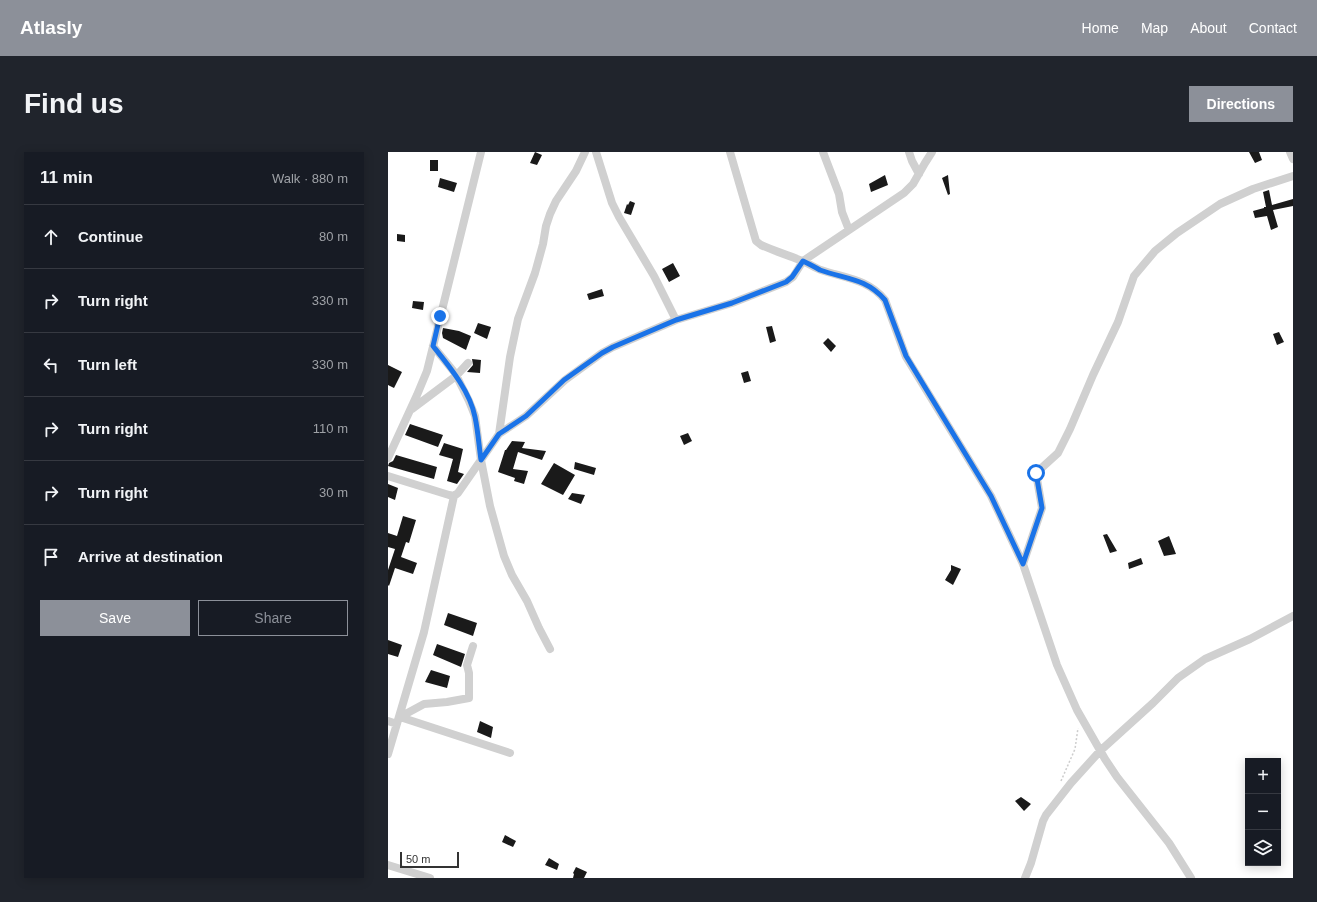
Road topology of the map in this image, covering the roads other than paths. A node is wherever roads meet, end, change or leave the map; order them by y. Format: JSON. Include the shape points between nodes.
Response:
{"nodes":[{"id":1,"x":481,"y":152,"type":"edge"},
{"id":2,"x":586,"y":152,"type":"edge"},
{"id":3,"x":596,"y":152,"type":"edge"},
{"id":4,"x":730,"y":152,"type":"edge"},
{"id":5,"x":823,"y":152,"type":"edge"},
{"id":6,"x":909,"y":152,"type":"edge"},
{"id":7,"x":932,"y":152,"type":"edge"},
{"id":8,"x":1290,"y":152,"type":"edge"},
{"id":9,"x":1293,"y":159,"type":"edge"},
{"id":10,"x":920,"y":174,"type":"junction"},
{"id":11,"x":1293,"y":176,"type":"edge"},
{"id":12,"x":849,"y":230,"type":"junction"},
{"id":13,"x":803,"y":261,"type":"junction"},
{"id":14,"x":676,"y":320,"type":"junction"},
{"id":15,"x":433,"y":346,"type":"junction"},
{"id":16,"x":468,"y":363,"type":"dead end"},
{"id":17,"x":456,"y":376,"type":"junction"},
{"id":18,"x":410,"y":410,"type":"junction"},
{"id":19,"x":499,"y":434,"type":"junction"},
{"id":20,"x":388,"y":458,"type":"edge"},
{"id":21,"x":481,"y":460,"type":"junction"},
{"id":22,"x":388,"y":476,"type":"edge"},
{"id":23,"x":454,"y":496,"type":"junction"},
{"id":24,"x":1023,"y":564,"type":"junction"},
{"id":25,"x":1293,"y":616,"type":"edge"},
{"id":26,"x":473,"y":646,"type":"dead end"},
{"id":27,"x":550,"y":649,"type":"dead end"},
{"id":28,"x":388,"y":721,"type":"edge"},
{"id":29,"x":398,"y":721,"type":"junction"},
{"id":30,"x":1100,"y":751,"type":"junction"},
{"id":31,"x":510,"y":753,"type":"dead end"},
{"id":32,"x":388,"y":754,"type":"edge"},
{"id":33,"x":388,"y":865,"type":"edge"},
{"id":34,"x":430,"y":878,"type":"edge"},
{"id":35,"x":1025,"y":878,"type":"edge"},
{"id":36,"x":1191,"y":878,"type":"edge"}],
"edges":[{"from":1,"to":15,"type":"street"},
{"from":2,"to":19,"type":"street","via":[[556,201],[546,226],[535,273],[518,319]]},
{"from":3,"to":14,"type":"street","via":[[619,218],[654,276]]},
{"from":4,"to":13,"type":"street","via":[[756,241]]},
{"from":5,"to":12,"type":"street"},
{"from":6,"to":10,"type":"street"},
{"from":7,"to":10,"type":"street"},
{"from":8,"to":9,"type":"street"},
{"from":10,"to":12,"type":"street","via":[[904,193]]},
{"from":11,"to":24,"type":"street","via":[[1253,189],[1220,204],[1155,251],[1134,276],[1118,322],[1070,429],[1058,453],[1036,473],[1042,508]]},
{"from":12,"to":13,"type":"street"},
{"from":13,"to":14,"type":"street","via":[[796,273],[786,282],[732,303]]},
{"from":13,"to":24,"type":"street","via":[[821,270],[852,278],[879,293],[885,300],[906,356],[991,496]]},
{"from":14,"to":19,"type":"street","via":[[602,353],[564,380],[526,416]]},
{"from":15,"to":17,"type":"street"},
{"from":15,"to":18,"type":"street","via":[[427,371]]},
{"from":16,"to":17,"type":"street"},
{"from":17,"to":18,"type":"street"},
{"from":17,"to":21,"type":"street","via":[[475,416]]},
{"from":18,"to":20,"type":"street"},
{"from":19,"to":21,"type":"street"},
{"from":21,"to":23,"type":"street"},
{"from":21,"to":27,"type":"street","via":[[504,556]]},
{"from":22,"to":23,"type":"street"},
{"from":23,"to":29,"type":"street","via":[[424,632]]},
{"from":24,"to":30,"type":"street","via":[[1057,665],[1077,710]]},
{"from":25,"to":30,"type":"street","via":[[1205,659],[1183,674]]},
{"from":26,"to":29,"type":"street","via":[[466,665],[469,673],[469,698],[424,704]]},
{"from":28,"to":29,"type":"street"},
{"from":29,"to":31,"type":"street"},
{"from":29,"to":32,"type":"street"},
{"from":30,"to":35,"type":"street","via":[[1071,782],[1043,821]]},
{"from":30,"to":36,"type":"street","via":[[1169,843]]},
{"from":33,"to":34,"type":"street"}]}
